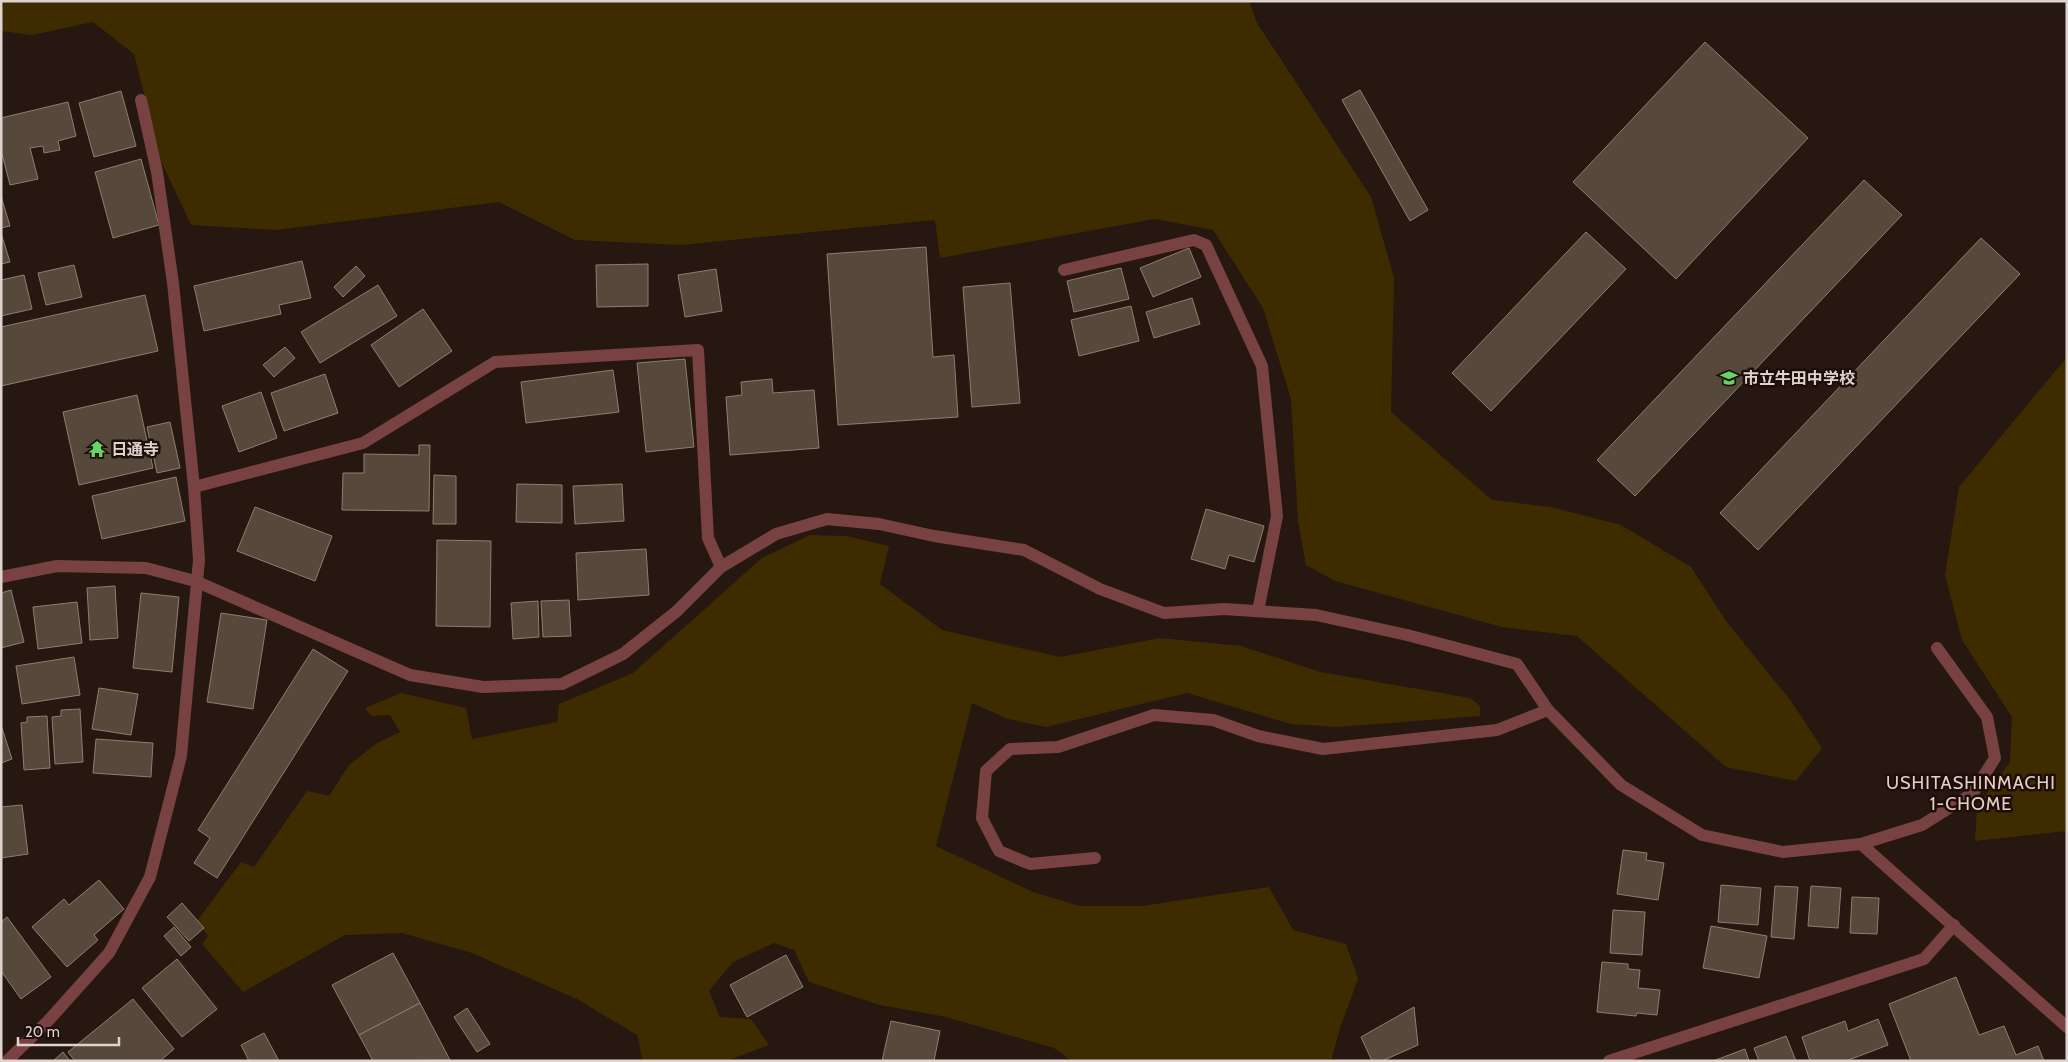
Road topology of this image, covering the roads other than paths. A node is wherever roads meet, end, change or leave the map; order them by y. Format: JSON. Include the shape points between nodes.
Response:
{"nodes":[{"id":1,"x":141,"y":100,"type":"dead end"},
{"id":2,"x":1064,"y":270,"type":"dead end"},
{"id":3,"x":194,"y":487,"type":"junction"},
{"id":4,"x":721,"y":567,"type":"junction"},
{"id":5,"x":1,"y":577,"type":"edge"},
{"id":6,"x":195,"y":581,"type":"junction"},
{"id":7,"x":1258,"y":611,"type":"junction"},
{"id":8,"x":1937,"y":648,"type":"dead end"},
{"id":9,"x":1548,"y":710,"type":"junction"},
{"id":10,"x":1861,"y":844,"type":"junction"},
{"id":11,"x":1094,"y":858,"type":"dead end"},
{"id":12,"x":1954,"y":925,"type":"junction"},
{"id":13,"x":2067,"y":1027,"type":"edge"},
{"id":14,"x":8,"y":1061,"type":"edge"},
{"id":15,"x":1608,"y":1061,"type":"edge"}],
"edges":[{"from":1,"to":3,"type":"street","via":[[157,172],[173,283]]},
{"from":2,"to":7,"type":"street","via":[[1194,240],[1206,245],[1262,366],[1278,516]]},
{"from":3,"to":4,"type":"street","via":[[363,443],[495,362],[698,350],[708,538]]},
{"from":3,"to":6,"type":"street","via":[[199,560]]},
{"from":4,"to":6,"type":"street","via":[[676,611],[623,654],[562,684],[483,688],[410,675]]},
{"from":4,"to":7,"type":"street","via":[[776,534],[828,519],[879,524],[1024,550],[1100,590],[1164,613],[1224,609]]},
{"from":5,"to":6,"type":"street","via":[[57,566],[146,568]]},
{"from":6,"to":14,"type":"street","via":[[180,756],[150,877],[109,953],[48,1022]]},
{"from":7,"to":9,"type":"street","via":[[1316,615],[1517,664]]},
{"from":8,"to":10,"type":"street","via":[[1987,717],[1996,758],[1973,793],[1966,798],[1922,825]]},
{"from":9,"to":10,"type":"street","via":[[1621,785],[1702,835],[1782,852]]},
{"from":9,"to":11,"type":"street","via":[[1497,730],[1323,749],[1258,736],[1213,720],[1154,716],[1058,748],[1010,749],[986,771],[982,818],[999,851],[1030,864]]},
{"from":10,"to":12,"type":"street"},
{"from":12,"to":13,"type":"street"},
{"from":12,"to":15,"type":"street","via":[[1924,959]]}]}
